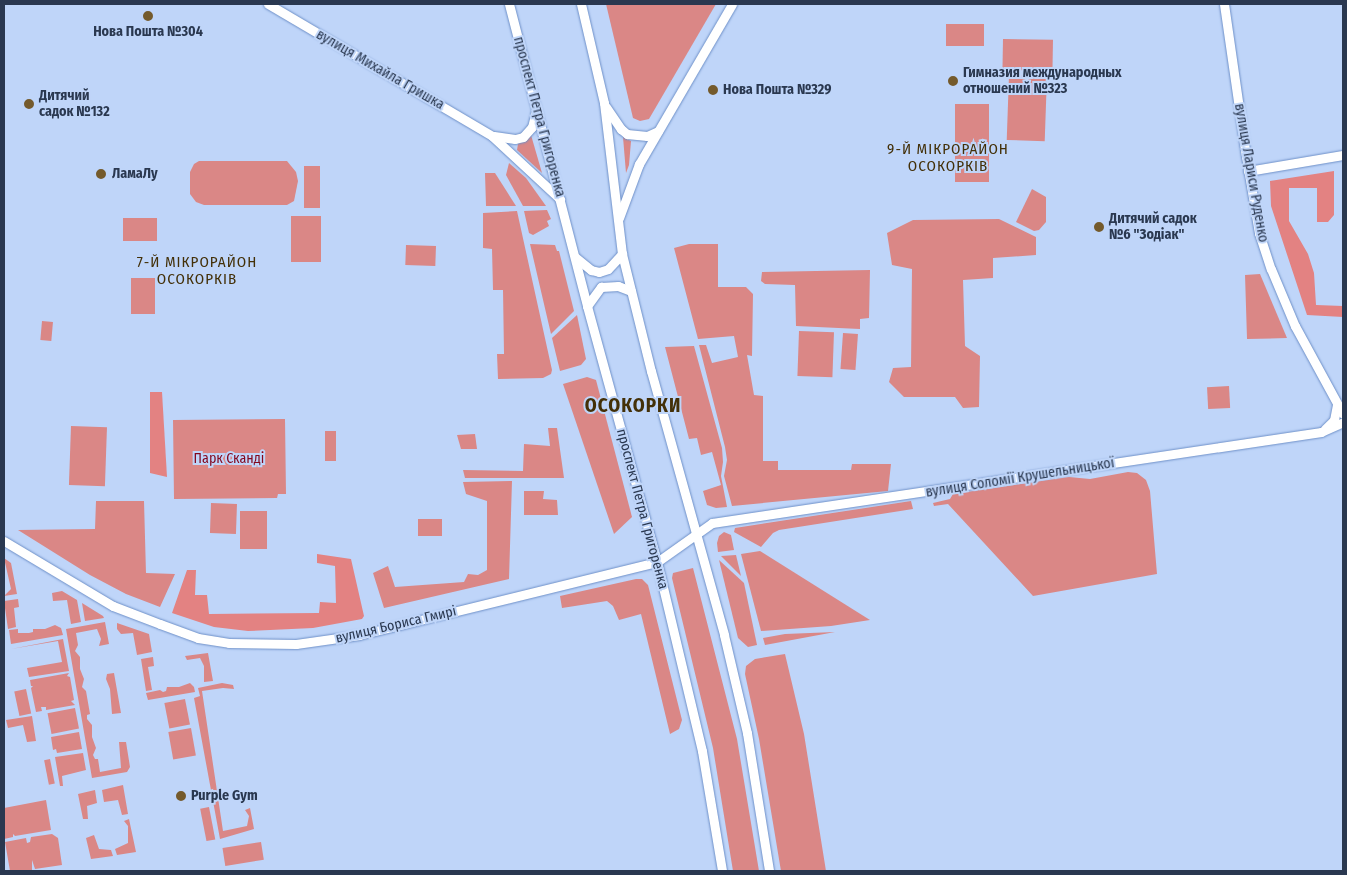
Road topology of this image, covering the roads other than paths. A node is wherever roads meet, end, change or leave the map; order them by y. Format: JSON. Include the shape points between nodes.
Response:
{"nodes":[{"id":1,"x":268,"y":4,"type":"edge"},
{"id":2,"x":509,"y":4,"type":"edge"},
{"id":3,"x":515,"y":4,"type":"edge"},
{"id":4,"x":581,"y":4,"type":"edge"},
{"id":5,"x":732,"y":4,"type":"edge"},
{"id":6,"x":1224,"y":4,"type":"edge"},
{"id":7,"x":513,"y":16,"type":"junction"},
{"id":8,"x":604,"y":103,"type":"junction"},
{"id":9,"x":536,"y":106,"type":"junction"},
{"id":10,"x":660,"y":129,"type":"junction"},
{"id":11,"x":492,"y":136,"type":"junction"},
{"id":12,"x":1343,"y":155,"type":"edge"},
{"id":13,"x":1248,"y":171,"type":"junction"},
{"id":14,"x":560,"y":200,"type":"junction"},
{"id":15,"x":617,"y":223,"type":"junction"},
{"id":16,"x":622,"y":254,"type":"junction"},
{"id":17,"x":575,"y":257,"type":"junction"},
{"id":18,"x":631,"y":291,"type":"junction"},
{"id":19,"x":587,"y":306,"type":"junction"},
{"id":20,"x":1338,"y":406,"type":"junction"},
{"id":21,"x":1343,"y":414,"type":"edge"},
{"id":22,"x":1343,"y":422,"type":"edge"},
{"id":23,"x":1321,"y":432,"type":"junction"},
{"id":24,"x":697,"y":534,"type":"junction"},
{"id":25,"x":4,"y":541,"type":"edge"},
{"id":26,"x":657,"y":562,"type":"junction"},
{"id":27,"x":722,"y":871,"type":"edge"},
{"id":28,"x":769,"y":871,"type":"edge"}],
"edges":[{"from":1,"to":11,"type":"street","name":"вулиця Михайла Гришка"},
{"from":2,"to":7,"type":"street","name":"проспект Петра Григоренка"},
{"from":3,"to":7,"type":"street"},
{"from":4,"to":8,"type":"street"},
{"from":5,"to":10,"type":"street"},
{"from":6,"to":13,"type":"street","name":"вулиця Лариси Руденко"},
{"from":7,"to":9,"type":"street","name":"проспект Петра Григоренка"},
{"from":8,"to":10,"type":"street","via":[[627,134],[647,136]]},
{"from":8,"to":15,"type":"street"},
{"from":9,"to":11,"type":"street","name":"вулиця Михайла Гришка","via":[[532,127],[523,137]]},
{"from":9,"to":14,"type":"street","name":"проспект Петра Григоренка"},
{"from":10,"to":15,"type":"street","via":[[632,178]]},
{"from":11,"to":14,"type":"street","name":"вулиця Михайла Гришка"},
{"from":12,"to":13,"type":"street"},
{"from":13,"to":20,"type":"street","name":"вулиця Лариси Руденко","via":[[1259,233],[1271,269],[1305,346]]},
{"from":14,"to":17,"type":"street","name":"проспект Петра Григоренка"},
{"from":15,"to":16,"type":"street"},
{"from":16,"to":17,"type":"street","via":[[608,269],[599,272],[591,270]]},
{"from":16,"to":18,"type":"street"},
{"from":17,"to":19,"type":"street","name":"проспект Петра Григоренка"},
{"from":18,"to":19,"type":"street","via":[[618,286],[601,288]]},
{"from":18,"to":24,"type":"street"},
{"from":19,"to":26,"type":"street","name":"проспект Петра Григоренка"},
{"from":20,"to":21,"type":"street","name":"вулиця Лариси Руденко"},
{"from":20,"to":23,"type":"street","via":[[1334,420]]},
{"from":22,"to":23,"type":"street","name":"вулиця Соломії Крушельницької"},
{"from":23,"to":24,"type":"street","name":"вулиця Соломії Крушельницької","via":[[712,523]]},
{"from":24,"to":26,"type":"street","name":"вулиця Соломії Крушельницької"},
{"from":24,"to":28,"type":"street","via":[[743,715]]},
{"from":25,"to":26,"type":"street","name":"вулиця Бориса Гмирі","via":[[113,606],[198,638],[257,645],[296,644],[359,635]]},
{"from":26,"to":27,"type":"street","name":"проспект Петра Григоренка","via":[[700,742]]}]}
